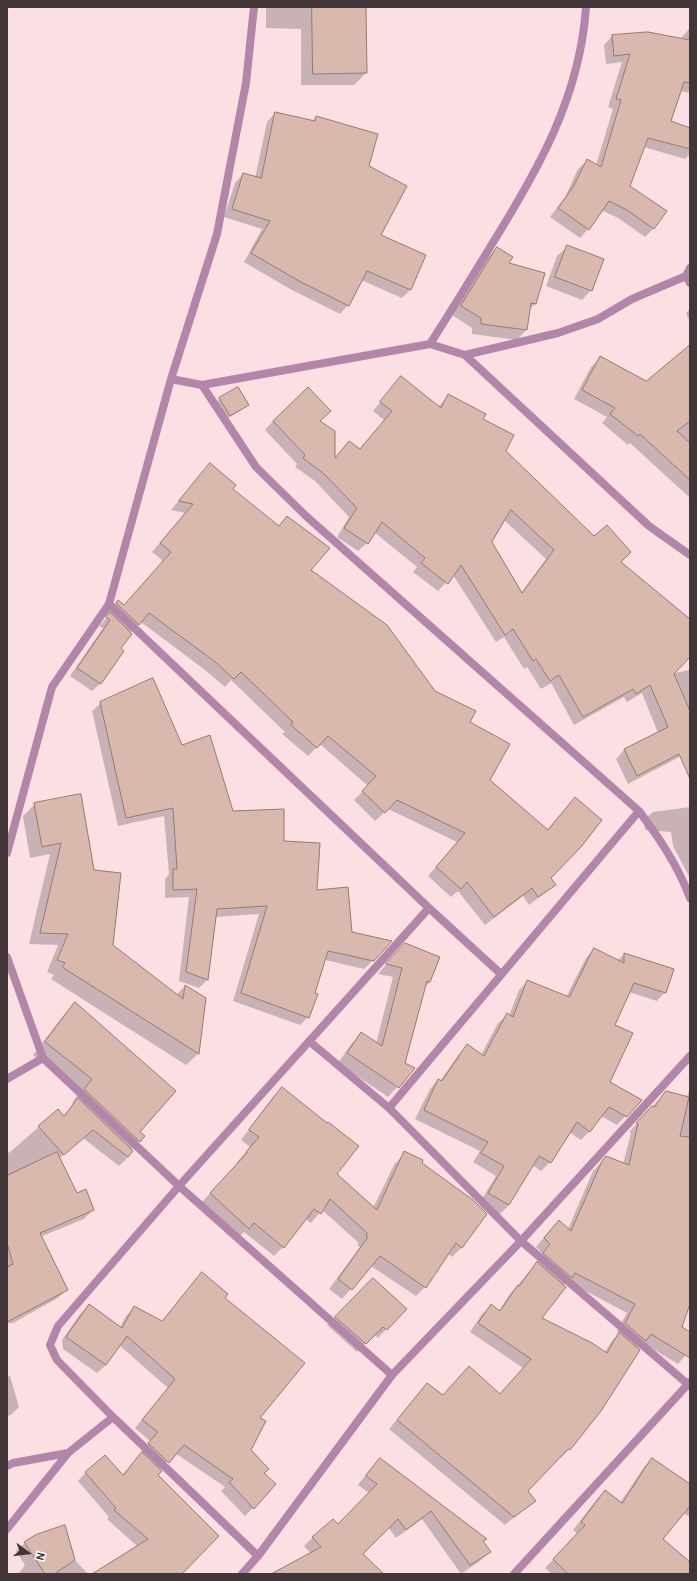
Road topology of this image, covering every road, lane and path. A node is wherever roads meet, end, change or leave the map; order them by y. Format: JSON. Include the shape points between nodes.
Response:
{"nodes":[{"id":1,"x":254,"y":7,"type":"edge"},
{"id":2,"x":586,"y":7,"type":"edge"},
{"id":3,"x":690,"y":268,"type":"edge"},
{"id":4,"x":686,"y":276,"type":"junction"},
{"id":5,"x":690,"y":284,"type":"edge"},
{"id":6,"x":430,"y":344,"type":"junction"},
{"id":7,"x":465,"y":355,"type":"junction"},
{"id":8,"x":171,"y":380,"type":"junction"},
{"id":9,"x":202,"y":385,"type":"junction"},
{"id":10,"x":690,"y":556,"type":"edge"},
{"id":11,"x":109,"y":604,"type":"junction"},
{"id":12,"x":639,"y":811,"type":"junction"},
{"id":13,"x":7,"y":853,"type":"edge"},
{"id":14,"x":690,"y":898,"type":"edge"},
{"id":15,"x":429,"y":908,"type":"junction"},
{"id":16,"x":7,"y":957,"type":"edge"},
{"id":17,"x":501,"y":974,"type":"junction"},
{"id":18,"x":309,"y":1041,"type":"junction"},
{"id":19,"x":690,"y":1056,"type":"edge"},
{"id":20,"x":44,"y":1058,"type":"junction"},
{"id":21,"x":7,"y":1080,"type":"edge"},
{"id":22,"x":389,"y":1108,"type":"junction"},
{"id":23,"x":179,"y":1186,"type":"junction"},
{"id":24,"x":521,"y":1241,"type":"junction"},
{"id":25,"x":392,"y":1375,"type":"junction"},
{"id":26,"x":689,"y":1384,"type":"edge"},
{"id":27,"x":113,"y":1417,"type":"junction"},
{"id":28,"x":68,"y":1452,"type":"junction"},
{"id":29,"x":7,"y":1466,"type":"edge"},
{"id":30,"x":7,"y":1529,"type":"edge"},
{"id":31,"x":258,"y":1556,"type":"junction"},
{"id":32,"x":242,"y":1574,"type":"edge"},
{"id":33,"x":514,"y":1574,"type":"edge"}],
"edges":[{"from":1,"to":8,"type":"street","via":[[246,83],[217,234]]},
{"from":2,"to":6,"type":"street","via":[[577,64],[564,108],[545,154],[527,188]]},
{"from":3,"to":4,"type":"street"},
{"from":4,"to":5,"type":"street"},
{"from":4,"to":7,"type":"street","via":[[632,299],[598,319],[558,333]]},
{"from":6,"to":7,"type":"street"},
{"from":6,"to":9,"type":"street"},
{"from":7,"to":10,"type":"street","via":[[649,526]]},
{"from":8,"to":9,"type":"street"},
{"from":8,"to":11,"type":"street"},
{"from":9,"to":12,"type":"street","via":[[256,467],[306,516]]},
{"from":11,"to":13,"type":"street","via":[[52,687]]},
{"from":11,"to":15,"type":"street"},
{"from":12,"to":14,"type":"street","via":[[663,843]]},
{"from":12,"to":17,"type":"street"},
{"from":15,"to":17,"type":"street"},
{"from":15,"to":18,"type":"street"},
{"from":16,"to":20,"type":"street"},
{"from":17,"to":22,"type":"street"},
{"from":18,"to":22,"type":"street"},
{"from":18,"to":23,"type":"street"},
{"from":19,"to":24,"type":"street"},
{"from":20,"to":21,"type":"street"},
{"from":20,"to":23,"type":"street"},
{"from":22,"to":24,"type":"street"},
{"from":23,"to":25,"type":"street"},
{"from":23,"to":27,"type":"street","via":[[58,1326],[50,1345],[57,1360]]},
{"from":24,"to":25,"type":"street"},
{"from":24,"to":26,"type":"street"},
{"from":25,"to":31,"type":"street"},
{"from":26,"to":33,"type":"street"},
{"from":27,"to":28,"type":"street"},
{"from":27,"to":31,"type":"street"},
{"from":28,"to":29,"type":"street"},
{"from":28,"to":30,"type":"street"},
{"from":31,"to":32,"type":"street"}]}
